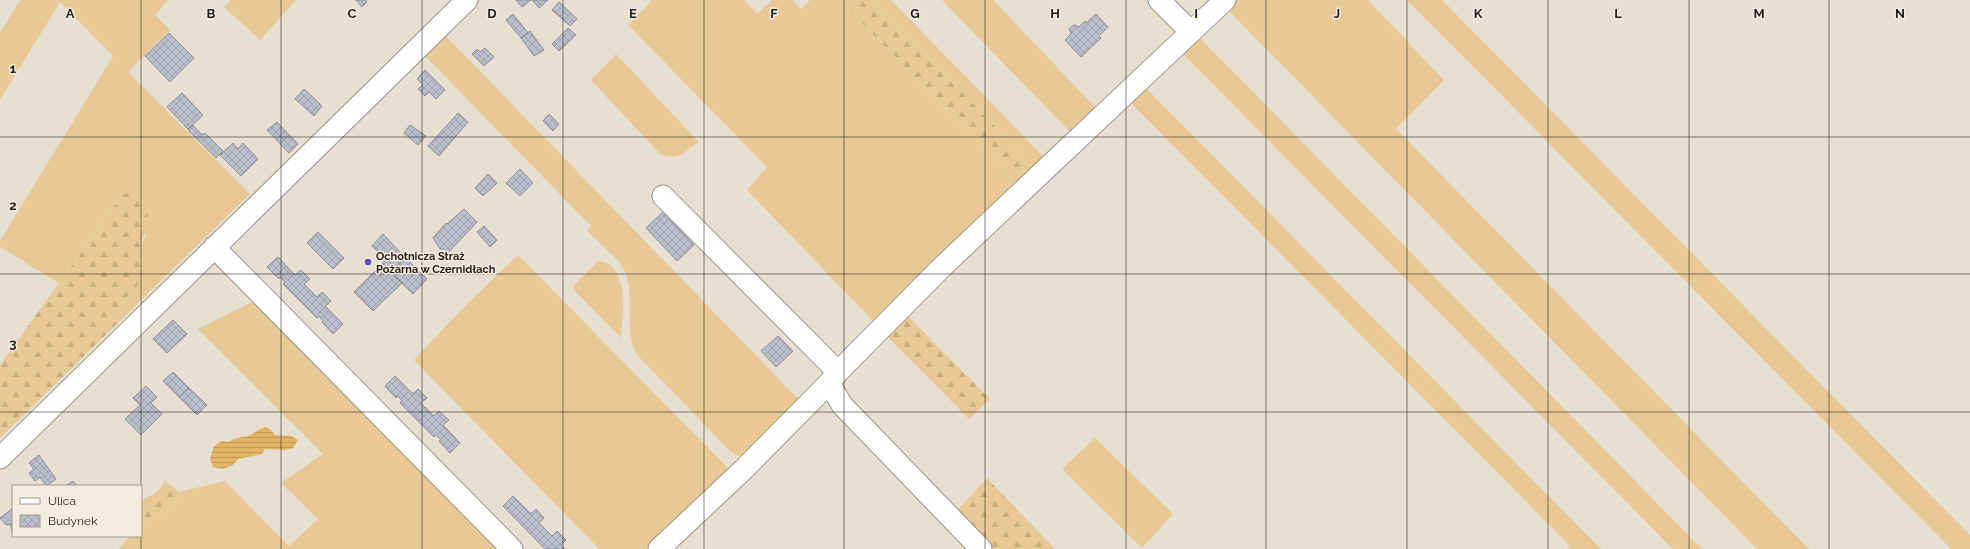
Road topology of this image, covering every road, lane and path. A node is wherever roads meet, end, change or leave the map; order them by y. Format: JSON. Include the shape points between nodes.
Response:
{"nodes":[{"id":1,"x":467,"y":0,"type":"edge"},
{"id":2,"x":1159,"y":0,"type":"edge"},
{"id":3,"x":1225,"y":0,"type":"edge"},
{"id":4,"x":1191,"y":32,"type":"junction"},
{"id":5,"x":662,"y":196,"type":"dead end"},
{"id":6,"x":214,"y":247,"type":"junction"},
{"id":7,"x":833,"y":378,"type":"junction"},
{"id":8,"x":0,"y":458,"type":"edge"},
{"id":9,"x":512,"y":549,"type":"edge"},
{"id":10,"x":659,"y":549,"type":"edge"},
{"id":11,"x":981,"y":549,"type":"edge"}],
"edges":[{"from":1,"to":6,"type":"street"},
{"from":2,"to":4,"type":"street"},
{"from":3,"to":4,"type":"street"},
{"from":4,"to":7,"type":"street","via":[[942,267]]},
{"from":5,"to":7,"type":"street"},
{"from":6,"to":8,"type":"street"},
{"from":6,"to":9,"type":"street"},
{"from":7,"to":10,"type":"street","via":[[743,470]]},
{"from":7,"to":11,"type":"street","via":[[842,405]]}]}
